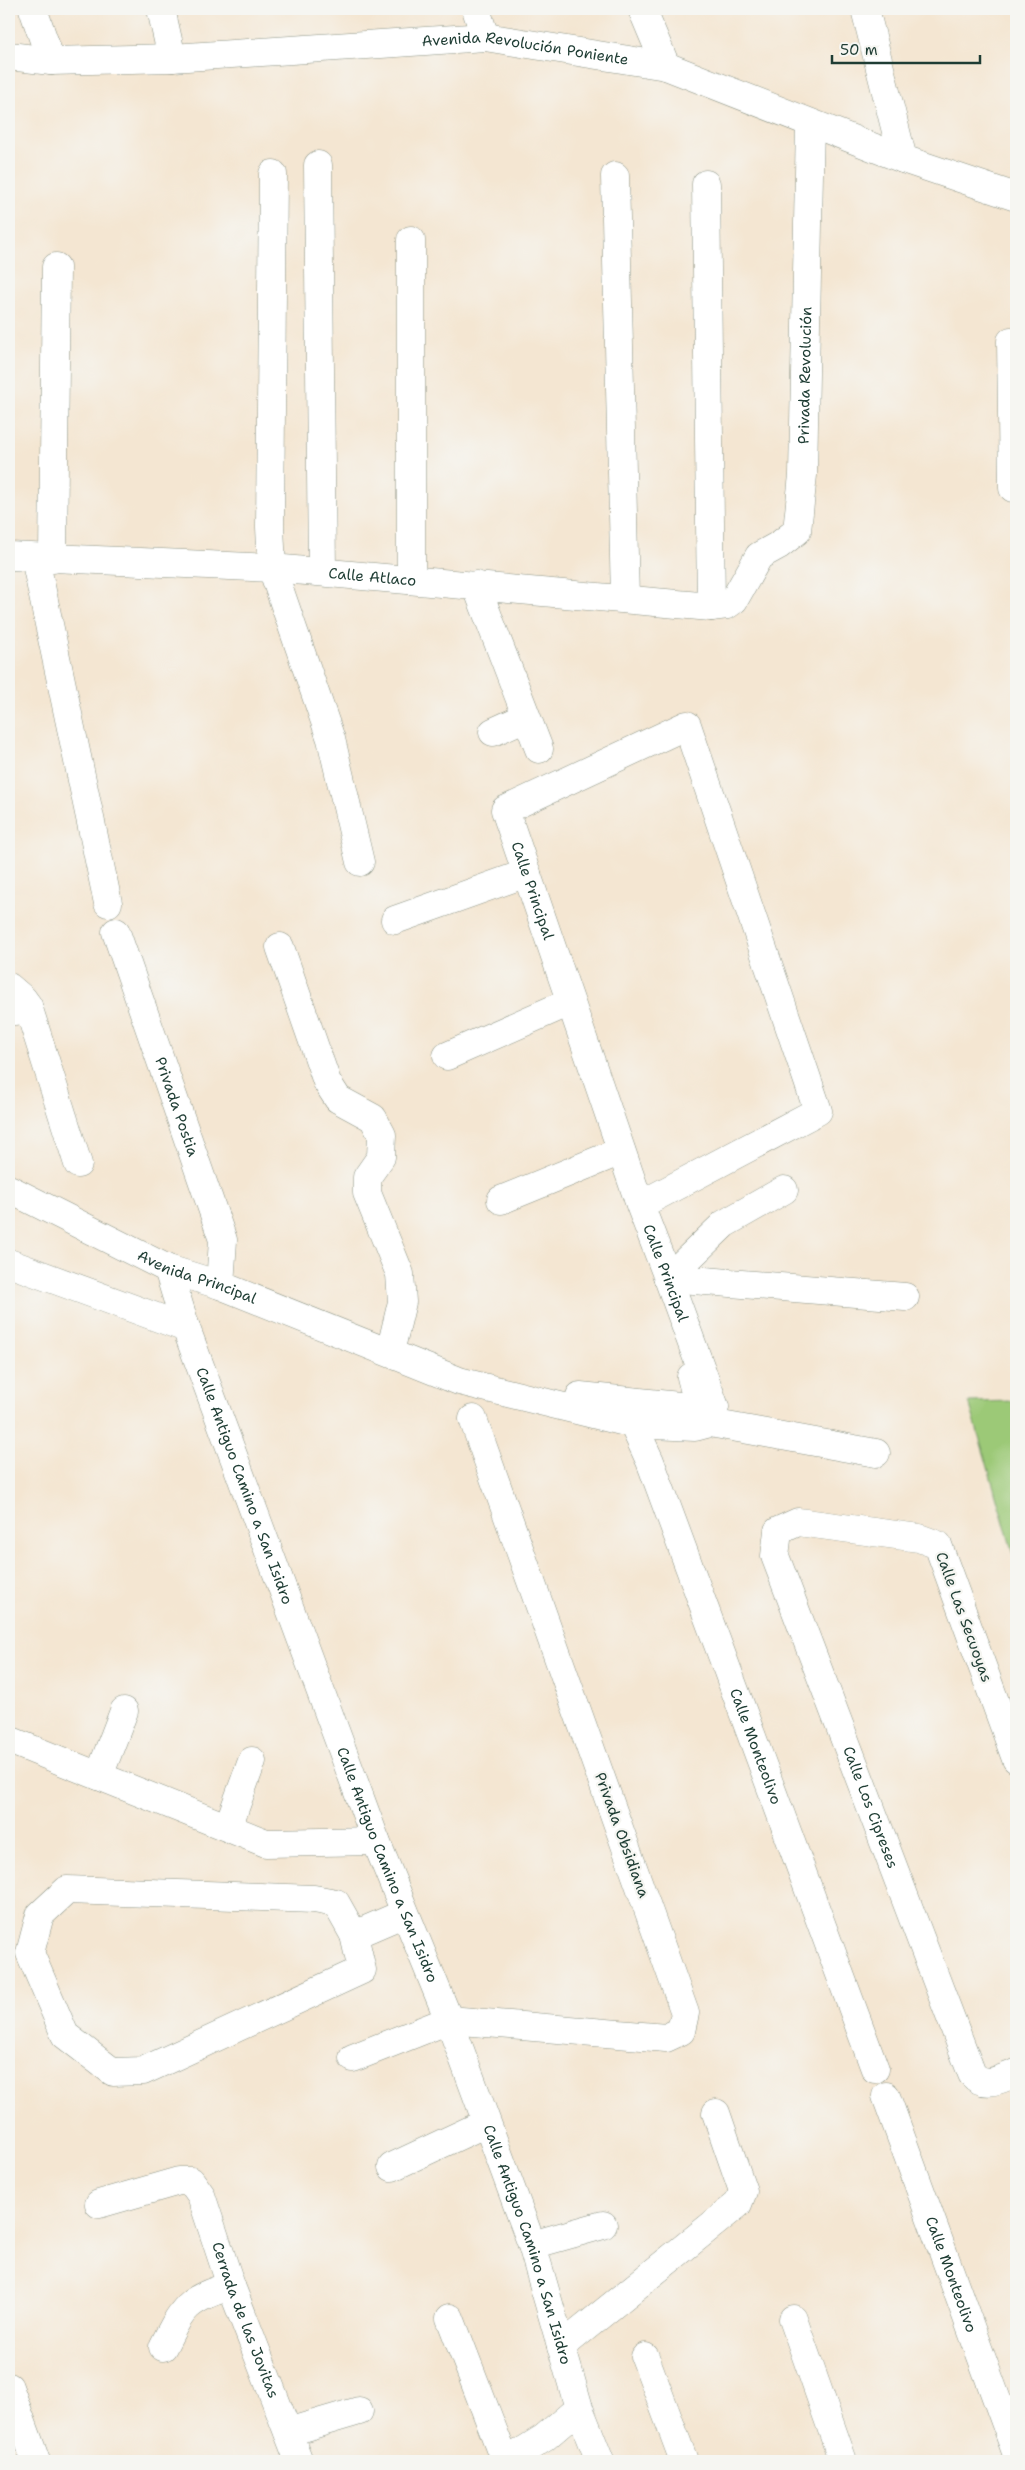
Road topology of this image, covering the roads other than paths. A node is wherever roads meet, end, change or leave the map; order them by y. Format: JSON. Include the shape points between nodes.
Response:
{"nodes":[{"id":1,"x":33,"y":9,"type":"edge"},
{"id":2,"x":161,"y":9,"type":"edge"},
{"id":3,"x":476,"y":9,"type":"edge"},
{"id":4,"x":642,"y":9,"type":"edge"},
{"id":5,"x":865,"y":9,"type":"edge"},
{"id":6,"x":485,"y":37,"type":"junction"},
{"id":7,"x":9,"y":56,"type":"edge"},
{"id":8,"x":172,"y":58,"type":"junction"},
{"id":9,"x":51,"y":61,"type":"junction"},
{"id":10,"x":666,"y":66,"type":"junction"},
{"id":11,"x":810,"y":123,"type":"junction"},
{"id":12,"x":903,"y":159,"type":"junction"},
{"id":13,"x":318,"y":165,"type":"dead end"},
{"id":14,"x":273,"y":174,"type":"dead end"},
{"id":15,"x":614,"y":176,"type":"dead end"},
{"id":16,"x":706,"y":184,"type":"dead end"},
{"id":17,"x":1016,"y":197,"type":"edge"},
{"id":18,"x":411,"y":240,"type":"dead end"},
{"id":19,"x":56,"y":267,"type":"dead end"},
{"id":20,"x":1010,"y":340,"type":"dead end"},
{"id":21,"x":1016,"y":486,"type":"edge"},
{"id":22,"x":32,"y":557,"type":"edge"},
{"id":23,"x":272,"y":568,"type":"junction"},
{"id":24,"x":322,"y":572,"type":"junction"},
{"id":25,"x":411,"y":580,"type":"junction"},
{"id":26,"x":476,"y":586,"type":"junction"},
{"id":27,"x":625,"y":599,"type":"junction"},
{"id":28,"x":722,"y":604,"type":"junction"},
{"id":29,"x":526,"y":717,"type":"junction"},
{"id":30,"x":493,"y":732,"type":"dead end"},
{"id":31,"x":538,"y":749,"type":"dead end"},
{"id":32,"x":360,"y":862,"type":"dead end"},
{"id":33,"x":527,"y":873,"type":"junction"},
{"id":34,"x":108,"y":903,"type":"dead end"},
{"id":35,"x":394,"y":920,"type":"dead end"},
{"id":36,"x":116,"y":932,"type":"dead end"},
{"id":37,"x":280,"y":947,"type":"dead end"},
{"id":38,"x":9,"y":987,"type":"edge"},
{"id":39,"x":570,"y":1002,"type":"junction"},
{"id":40,"x":18,"y":1008,"type":"edge"},
{"id":41,"x":447,"y":1056,"type":"dead end"},
{"id":42,"x":618,"y":1153,"type":"junction"},
{"id":43,"x":78,"y":1164,"type":"dead end"},
{"id":44,"x":9,"y":1189,"type":"edge"},
{"id":45,"x":784,"y":1190,"type":"dead end"},
{"id":46,"x":501,"y":1200,"type":"dead end"},
{"id":47,"x":640,"y":1206,"type":"junction"},
{"id":48,"x":9,"y":1263,"type":"edge"},
{"id":49,"x":168,"y":1269,"type":"junction"},
{"id":50,"x":668,"y":1278,"type":"junction"},
{"id":51,"x":696,"y":1280,"type":"dead end"},
{"id":52,"x":220,"y":1285,"type":"junction"},
{"id":53,"x":905,"y":1297,"type":"dead end"},
{"id":54,"x":186,"y":1328,"type":"junction"},
{"id":55,"x":390,"y":1352,"type":"junction"},
{"id":56,"x":554,"y":1392,"type":"dead end"},
{"id":57,"x":473,"y":1419,"type":"dead end"},
{"id":58,"x":633,"y":1424,"type":"junction"},
{"id":59,"x":710,"y":1424,"type":"junction"},
{"id":60,"x":876,"y":1452,"type":"dead end"},
{"id":61,"x":778,"y":1531,"type":"joint"},
{"id":62,"x":124,"y":1711,"type":"dead end"},
{"id":63,"x":9,"y":1740,"type":"edge"},
{"id":64,"x":1016,"y":1759,"type":"edge"},
{"id":65,"x":252,"y":1761,"type":"dead end"},
{"id":66,"x":98,"y":1776,"type":"junction"},
{"id":67,"x":228,"y":1827,"type":"junction"},
{"id":68,"x":376,"y":1841,"type":"junction"},
{"id":69,"x":406,"y":1913,"type":"junction"},
{"id":70,"x":354,"y":1935,"type":"junction"},
{"id":71,"x":449,"y":2020,"type":"junction"},
{"id":72,"x":353,"y":2058,"type":"dead end"},
{"id":73,"x":1016,"y":2073,"type":"edge"},
{"id":74,"x":716,"y":2113,"type":"dead end"},
{"id":75,"x":486,"y":2123,"type":"junction"},
{"id":76,"x":392,"y":2167,"type":"dead end"},
{"id":77,"x":99,"y":2204,"type":"dead end"},
{"id":78,"x":603,"y":2225,"type":"dead end"},
{"id":79,"x":532,"y":2245,"type":"junction"},
{"id":80,"x":231,"y":2286,"type":"junction"},
{"id":81,"x":450,"y":2318,"type":"dead end"},
{"id":82,"x":793,"y":2319,"type":"dead end"},
{"id":83,"x":163,"y":2347,"type":"dead end"},
{"id":84,"x":561,"y":2347,"type":"junction"},
{"id":85,"x":645,"y":2357,"type":"dead end"},
{"id":86,"x":9,"y":2387,"type":"edge"},
{"id":87,"x":579,"y":2408,"type":"junction"},
{"id":88,"x":359,"y":2411,"type":"dead end"},
{"id":89,"x":288,"y":2432,"type":"junction"},
{"id":90,"x":1016,"y":2452,"type":"edge"},
{"id":91,"x":36,"y":2461,"type":"edge"},
{"id":92,"x":298,"y":2461,"type":"edge"},
{"id":93,"x":506,"y":2461,"type":"edge"},
{"id":94,"x":600,"y":2461,"type":"edge"},
{"id":95,"x":684,"y":2461,"type":"edge"},
{"id":96,"x":843,"y":2461,"type":"edge"}],
"edges":[{"from":1,"to":9,"type":"street"},
{"from":2,"to":8,"type":"street"},
{"from":3,"to":6,"type":"street"},
{"from":4,"to":10,"type":"street"},
{"from":5,"to":12,"type":"street"},
{"from":6,"to":8,"type":"street","name":"Avenida Revolución Poniente"},
{"from":6,"to":10,"type":"street","name":"Avenida Revolución Poniente"},
{"from":7,"to":9,"type":"street","name":"Avenida Revolución Poniente"},
{"from":8,"to":9,"type":"street","name":"Avenida Revolución Poniente"},
{"from":10,"to":11,"type":"street","name":"Avenida Revolución Poniente"},
{"from":11,"to":12,"type":"street","name":"Avenida Revolución Poniente"},
{"from":11,"to":28,"type":"street","name":"Privada Revolución","via":[[803,475],[797,531],[760,556]]},
{"from":12,"to":17,"type":"street","name":"Avenida Revolución Poniente"},
{"from":13,"to":24,"type":"street"},
{"from":14,"to":23,"type":"street"},
{"from":15,"to":27,"type":"street"},
{"from":16,"to":28,"type":"street"},
{"from":18,"to":25,"type":"street"},
{"from":19,"to":22,"type":"street"},
{"from":20,"to":21,"type":"street","via":[[1013,488]]},
{"from":22,"to":23,"type":"street","name":"Calle Atlaco"},
{"from":22,"to":34,"type":"street"},
{"from":23,"to":24,"type":"street","name":"Calle Atlaco"},
{"from":23,"to":32,"type":"street","via":[[331,739]]},
{"from":24,"to":25,"type":"street","name":"Calle Atlaco"},
{"from":25,"to":26,"type":"street","name":"Calle Atlaco"},
{"from":26,"to":27,"type":"street","name":"Calle Atlaco"},
{"from":26,"to":29,"type":"street"},
{"from":27,"to":28,"type":"street","name":"Calle Atlaco"},
{"from":29,"to":30,"type":"street"},
{"from":29,"to":31,"type":"street"},
{"from":33,"to":35,"type":"street"},
{"from":33,"to":39,"type":"street","name":"Calle Principal"},
{"from":33,"to":47,"type":"street","name":"Calle Principal","via":[[505,810],[687,725],[818,1111]]},
{"from":36,"to":52,"type":"street","name":"Privada Postia","via":[[223,1240]]},
{"from":37,"to":55,"type":"street","via":[[326,1082],[338,1098],[373,1118],[382,1135],[381,1157],[367,1177],[367,1193],[400,1274],[402,1302]]},
{"from":38,"to":40,"type":"street","via":[[24,999]]},
{"from":39,"to":41,"type":"street"},
{"from":39,"to":42,"type":"street","name":"Calle Principal"},
{"from":40,"to":43,"type":"street"},
{"from":42,"to":46,"type":"street"},
{"from":42,"to":47,"type":"street","name":"Calle Principal"},
{"from":42,"to":56,"type":"street","via":[[680,1335],[699,1408]]},
{"from":44,"to":49,"type":"street","name":"Avenida Principal"},
{"from":45,"to":50,"type":"street","via":[[724,1224]]},
{"from":47,"to":50,"type":"street","name":"Calle Principal"},
{"from":48,"to":54,"type":"street"},
{"from":49,"to":52,"type":"street","name":"Avenida Principal"},
{"from":49,"to":54,"type":"street","name":"Calle Antiguo Camino a San Isidro"},
{"from":50,"to":51,"type":"street"},
{"from":50,"to":53,"type":"street"},
{"from":50,"to":59,"type":"street","name":"Calle Principal","via":[[714,1407]]},
{"from":52,"to":55,"type":"street","name":"Avenida Principal"},
{"from":54,"to":68,"type":"street","name":"Calle Antiguo Camino a San Isidro"},
{"from":55,"to":58,"type":"street","via":[[459,1381]]},
{"from":57,"to":71,"type":"street","name":"Privada Obsidiana","via":[[686,2013],[681,2031],[666,2038]]},
{"from":58,"to":59,"type":"street","via":[[695,1428]]},
{"from":58,"to":90,"type":"street","name":"Calle Monteolivo","via":[[650,1461],[875,2069],[868,2077],[867,2088],[875,2096],[886,2096]]},
{"from":59,"to":60,"type":"street"},
{"from":61,"to":64,"type":"street","name":"Calle Las Secuoyas","via":[[798,1522],[919,1538],[938,1545]]},
{"from":61,"to":73,"type":"street","name":"Calle Los Cipreses","via":[[775,1556],[972,2074],[978,2081],[988,2083]]},
{"from":62,"to":66,"type":"street"},
{"from":63,"to":66,"type":"street"},
{"from":65,"to":67,"type":"street"},
{"from":66,"to":67,"type":"street"},
{"from":67,"to":68,"type":"street","via":[[266,1843]]},
{"from":68,"to":69,"type":"street","name":"Calle Antiguo Camino a San Isidro"},
{"from":69,"to":70,"type":"street"},
{"from":69,"to":71,"type":"street","name":"Calle Antiguo Camino a San Isidro"},
{"from":70,"to":70,"type":"street","via":[[362,1970],[144,2071],[113,2072],[65,2035],[30,1953],[40,1915],[66,1890],[314,1898],[336,1903]]},
{"from":71,"to":72,"type":"street"},
{"from":71,"to":75,"type":"street","name":"Calle Antiguo Camino a San Isidro"},
{"from":74,"to":84,"type":"street","via":[[743,2191],[738,2204]]},
{"from":75,"to":76,"type":"street"},
{"from":75,"to":79,"type":"street","name":"Calle Antiguo Camino a San Isidro"},
{"from":77,"to":80,"type":"street","name":"Cerrada de las Jovitas","via":[[180,2181],[191,2181],[201,2195]]},
{"from":78,"to":79,"type":"street"},
{"from":79,"to":84,"type":"street","name":"Calle Antiguo Camino a San Isidro"},
{"from":80,"to":83,"type":"street","via":[[204,2294],[181,2312]]},
{"from":80,"to":89,"type":"street","name":"Cerrada de las Jovitas"},
{"from":81,"to":93,"type":"street"},
{"from":82,"to":96,"type":"street"},
{"from":84,"to":87,"type":"street","name":"Calle Antiguo Camino a San Isidro"},
{"from":85,"to":95,"type":"street"},
{"from":86,"to":91,"type":"street"},
{"from":87,"to":93,"type":"street","via":[[544,2438]]},
{"from":87,"to":94,"type":"street","name":"Calle Antiguo Camino a San Isidro"},
{"from":88,"to":89,"type":"street"},
{"from":89,"to":92,"type":"street","name":"Cerrada de las Jovitas"}]}
